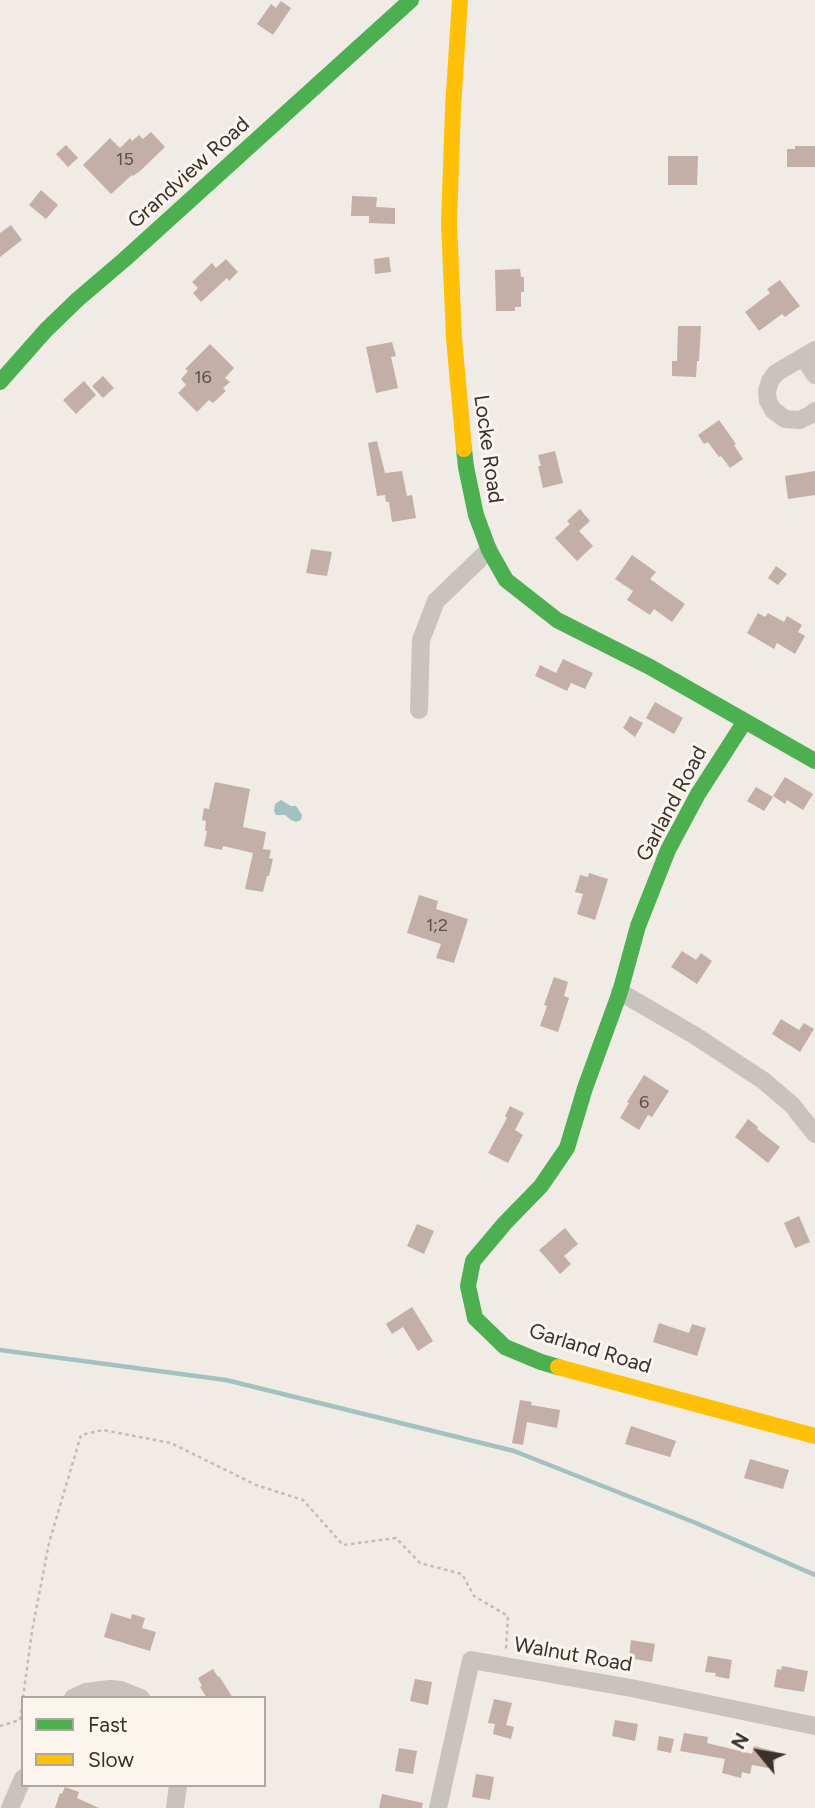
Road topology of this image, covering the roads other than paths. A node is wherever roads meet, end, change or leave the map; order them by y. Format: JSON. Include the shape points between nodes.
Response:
{"nodes":[{"id":1,"x":411,"y":0,"type":"edge"},
{"id":2,"x":460,"y":0,"type":"edge"},
{"id":3,"x":809,"y":354,"type":"edge"},
{"id":4,"x":815,"y":375,"type":"edge"},
{"id":5,"x":0,"y":382,"type":"edge"},
{"id":6,"x":815,"y":411,"type":"edge"},
{"id":7,"x":489,"y":550,"type":"junction"},
{"id":8,"x":419,"y":710,"type":"dead end"},
{"id":9,"x":745,"y":721,"type":"junction"},
{"id":10,"x":815,"y":761,"type":"edge"},
{"id":11,"x":620,"y":992,"type":"junction"},
{"id":12,"x":815,"y":1134,"type":"edge"},
{"id":13,"x":815,"y":1436,"type":"edge"},
{"id":14,"x":77,"y":1696,"type":"edge"},
{"id":15,"x":136,"y":1696,"type":"edge"},
{"id":16,"x":815,"y":1726,"type":"edge"},
{"id":17,"x":21,"y":1783,"type":"edge"},
{"id":18,"x":178,"y":1787,"type":"edge"},
{"id":19,"x":10,"y":1808,"type":"edge"},
{"id":20,"x":175,"y":1808,"type":"edge"},
{"id":21,"x":438,"y":1808,"type":"edge"}],
"edges":[{"from":1,"to":5,"type":"street","name":"Grandview Road","via":[[77,300]]},
{"from":2,"to":7,"type":"street","name":"Locke Road","via":[[449,223],[454,338],[466,467]]},
{"from":3,"to":4,"type":"street"},
{"from":3,"to":6,"type":"street","via":[[772,377],[768,401],[776,414],[790,420]]},
{"from":7,"to":8,"type":"street","via":[[436,601],[421,640]]},
{"from":7,"to":9,"type":"street","name":"Locke Road","via":[[506,580],[557,620]]},
{"from":9,"to":10,"type":"street","name":"Locke Road"},
{"from":9,"to":11,"type":"street","name":"Garland Road","via":[[668,850],[638,926]]},
{"from":11,"to":12,"type":"street","via":[[764,1081],[792,1105]]},
{"from":11,"to":13,"type":"street","name":"Garland Road","via":[[567,1148],[541,1186],[473,1261],[468,1286],[475,1318],[506,1347],[541,1362]]},
{"from":14,"to":15,"type":"street","via":[[110,1689]]},
{"from":16,"to":21,"type":"street","name":"Walnut Road","via":[[471,1660]]},
{"from":17,"to":19,"type":"street"},
{"from":18,"to":20,"type":"street"}]}
